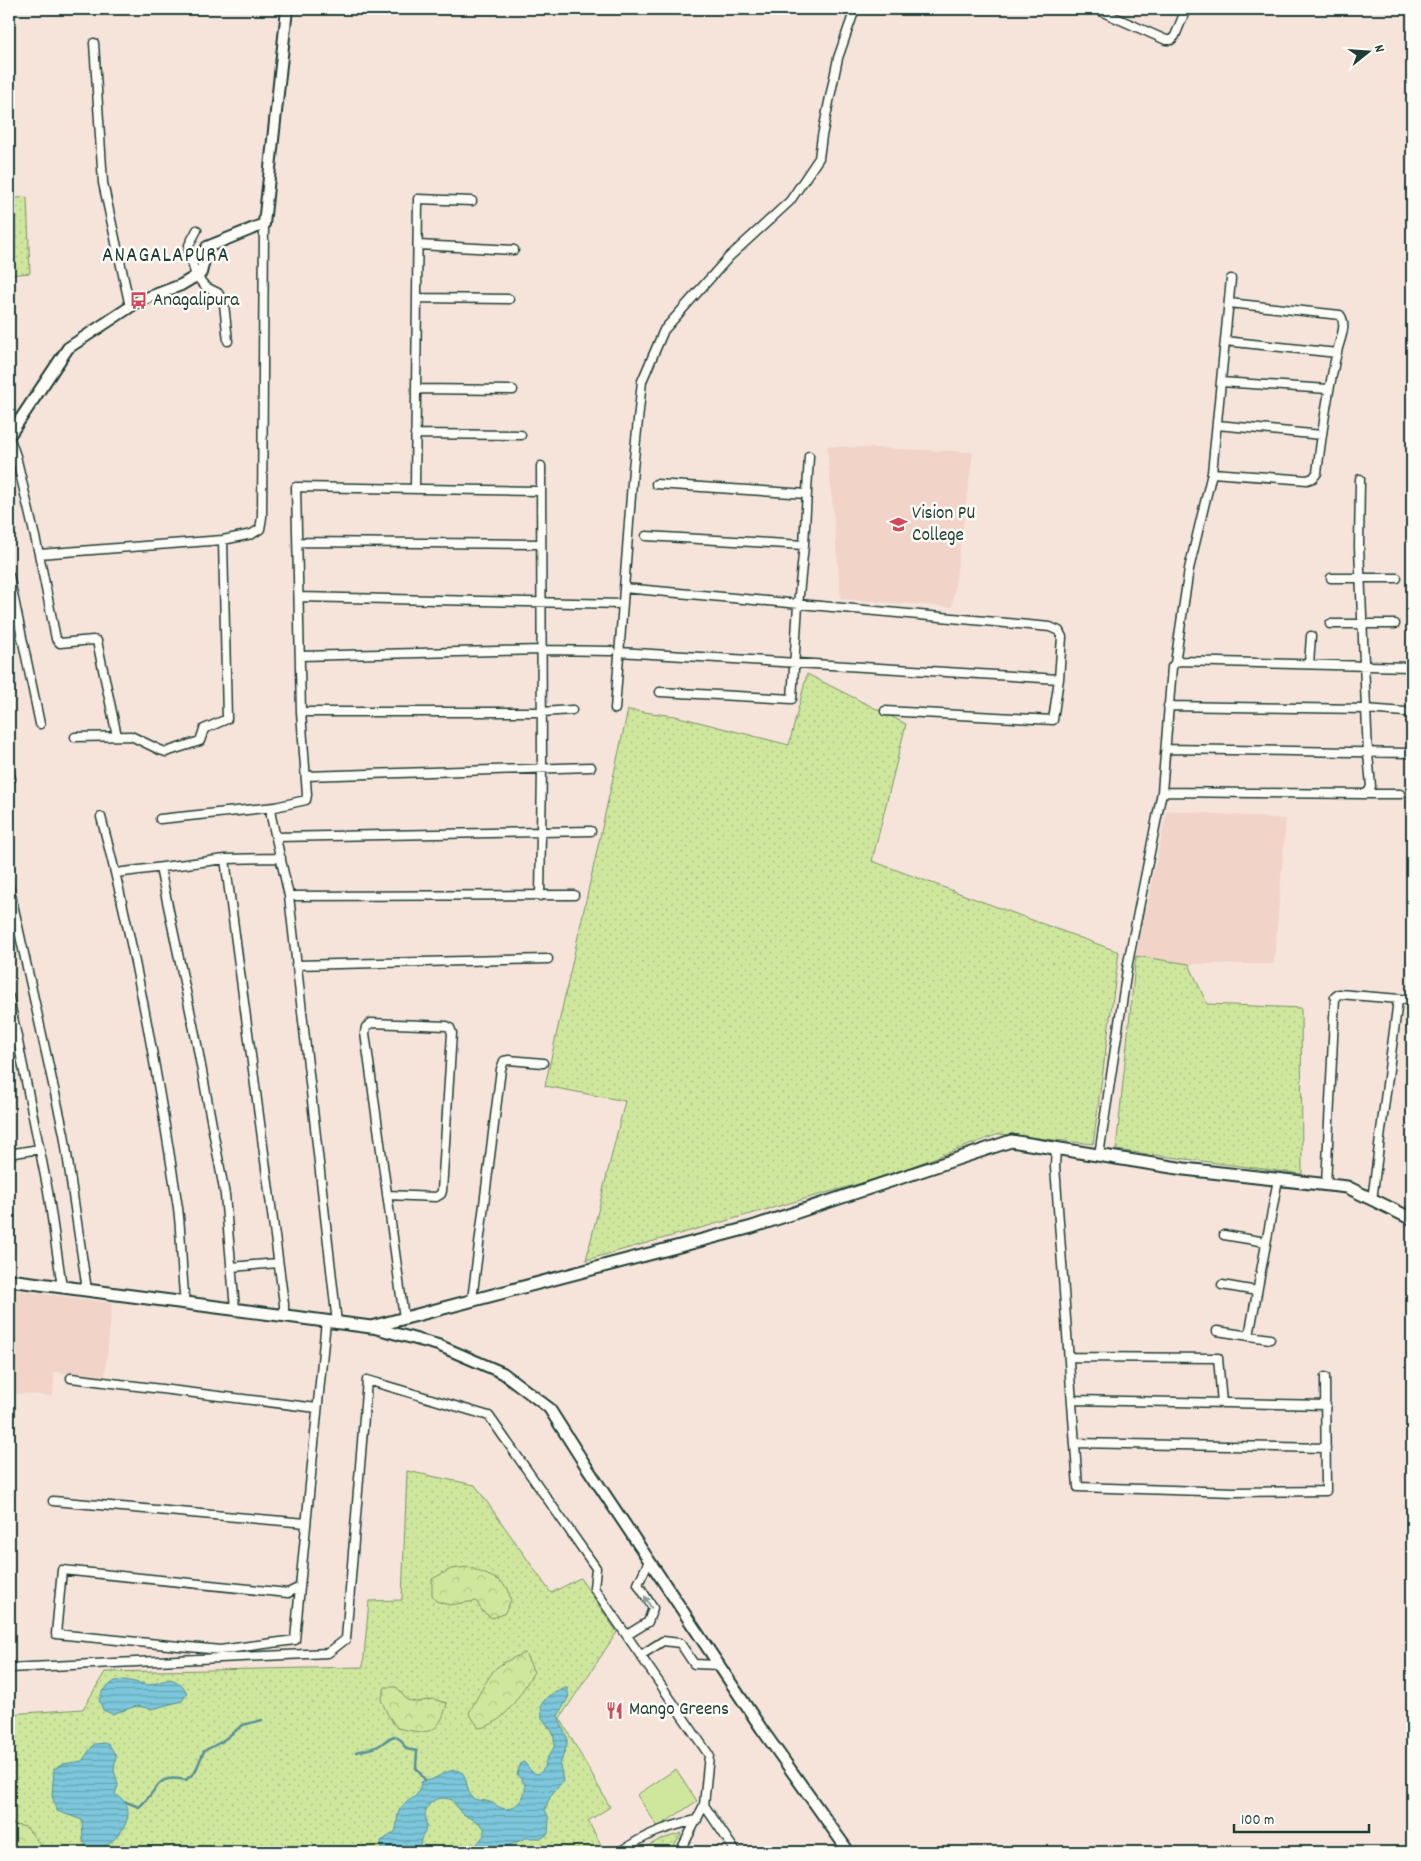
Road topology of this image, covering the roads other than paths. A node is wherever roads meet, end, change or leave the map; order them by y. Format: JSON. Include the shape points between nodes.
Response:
{"nodes":[{"id":1,"x":287,"y":9,"type":"edge"},
{"id":2,"x":855,"y":9,"type":"edge"},
{"id":3,"x":1096,"y":9,"type":"edge"},
{"id":4,"x":1186,"y":9,"type":"edge"},
{"id":5,"x":94,"y":42,"type":"dead end"},
{"id":6,"x":472,"y":201,"type":"dead end"},
{"id":7,"x":264,"y":224,"type":"junction"},
{"id":8,"x":197,"y":230,"type":"dead end"},
{"id":9,"x":418,"y":246,"type":"junction"},
{"id":10,"x":514,"y":250,"type":"dead end"},
{"id":11,"x":196,"y":276,"type":"junction"},
{"id":12,"x":1231,"y":279,"type":"dead end"},
{"id":13,"x":417,"y":298,"type":"junction"},
{"id":14,"x":509,"y":299,"type":"dead end"},
{"id":15,"x":1229,"y":303,"type":"junction"},
{"id":16,"x":130,"y":307,"type":"junction"},
{"id":17,"x":228,"y":341,"type":"dead end"},
{"id":18,"x":1225,"y":341,"type":"junction"},
{"id":19,"x":1337,"y":353,"type":"junction"},
{"id":20,"x":1221,"y":382,"type":"junction"},
{"id":21,"x":416,"y":389,"type":"junction"},
{"id":22,"x":1328,"y":389,"type":"junction"},
{"id":23,"x":513,"y":390,"type":"dead end"},
{"id":24,"x":20,"y":419,"type":"junction"},
{"id":25,"x":9,"y":421,"type":"edge"},
{"id":26,"x":1217,"y":425,"type":"junction"},
{"id":27,"x":416,"y":434,"type":"junction"},
{"id":28,"x":521,"y":435,"type":"dead end"},
{"id":29,"x":1322,"y":435,"type":"junction"},
{"id":30,"x":9,"y":436,"type":"edge"},
{"id":31,"x":809,"y":456,"type":"dead end"},
{"id":32,"x":541,"y":466,"type":"dead end"},
{"id":33,"x":1212,"y":473,"type":"junction"},
{"id":34,"x":1360,"y":479,"type":"dead end"},
{"id":35,"x":656,"y":484,"type":"dead end"},
{"id":36,"x":415,"y":489,"type":"junction"},
{"id":37,"x":540,"y":491,"type":"junction"},
{"id":38,"x":807,"y":494,"type":"junction"},
{"id":39,"x":646,"y":536,"type":"dead end"},
{"id":40,"x":223,"y":540,"type":"junction"},
{"id":41,"x":298,"y":542,"type":"junction"},
{"id":42,"x":541,"y":544,"type":"junction"},
{"id":43,"x":804,"y":545,"type":"junction"},
{"id":44,"x":39,"y":554,"type":"junction"},
{"id":45,"x":9,"y":575,"type":"edge"},
{"id":46,"x":1331,"y":578,"type":"dead end"},
{"id":47,"x":1360,"y":578,"type":"junction"},
{"id":48,"x":1397,"y":578,"type":"dead end"},
{"id":49,"x":624,"y":588,"type":"junction"},
{"id":50,"x":299,"y":597,"type":"junction"},
{"id":51,"x":541,"y":602,"type":"junction"},
{"id":52,"x":623,"y":604,"type":"junction"},
{"id":53,"x":798,"y":605,"type":"junction"},
{"id":54,"x":1330,"y":624,"type":"dead end"},
{"id":55,"x":1363,"y":624,"type":"junction"},
{"id":56,"x":1395,"y":624,"type":"dead end"},
{"id":57,"x":1311,"y":636,"type":"dead end"},
{"id":58,"x":541,"y":650,"type":"junction"},
{"id":59,"x":615,"y":651,"type":"junction"},
{"id":60,"x":300,"y":656,"type":"junction"},
{"id":61,"x":794,"y":663,"type":"junction"},
{"id":62,"x":1175,"y":663,"type":"junction"},
{"id":63,"x":1309,"y":664,"type":"junction"},
{"id":64,"x":1365,"y":665,"type":"junction"},
{"id":65,"x":1409,"y":668,"type":"dead end"},
{"id":66,"x":1059,"y":679,"type":"junction"},
{"id":67,"x":660,"y":692,"type":"dead end"},
{"id":68,"x":1168,"y":706,"type":"junction"},
{"id":69,"x":615,"y":709,"type":"dead end"},
{"id":70,"x":1366,"y":709,"type":"junction"},
{"id":71,"x":572,"y":710,"type":"dead end"},
{"id":72,"x":885,"y":711,"type":"dead end"},
{"id":73,"x":301,"y":712,"type":"junction"},
{"id":74,"x":542,"y":712,"type":"junction"},
{"id":75,"x":1405,"y":712,"type":"dead end"},
{"id":76,"x":40,"y":724,"type":"dead end"},
{"id":77,"x":76,"y":736,"type":"dead end"},
{"id":78,"x":117,"y":736,"type":"junction"},
{"id":79,"x":1166,"y":749,"type":"junction"},
{"id":80,"x":1409,"y":753,"type":"dead end"},
{"id":81,"x":1368,"y":754,"type":"junction"},
{"id":82,"x":591,"y":767,"type":"dead end"},
{"id":83,"x":542,"y":769,"type":"junction"},
{"id":84,"x":9,"y":770,"type":"edge"},
{"id":85,"x":306,"y":776,"type":"junction"},
{"id":86,"x":9,"y":783,"type":"edge"},
{"id":87,"x":1162,"y":792,"type":"junction"},
{"id":88,"x":1365,"y":794,"type":"junction"},
{"id":89,"x":1400,"y":794,"type":"dead end"},
{"id":90,"x":275,"y":806,"type":"junction"},
{"id":91,"x":101,"y":816,"type":"dead end"},
{"id":92,"x":160,"y":820,"type":"dead end"},
{"id":93,"x":591,"y":831,"type":"dead end"},
{"id":94,"x":541,"y":832,"type":"junction"},
{"id":95,"x":276,"y":837,"type":"junction"},
{"id":96,"x":281,"y":858,"type":"junction"},
{"id":97,"x":225,"y":859,"type":"junction"},
{"id":98,"x":160,"y":868,"type":"junction"},
{"id":99,"x":116,"y":873,"type":"junction"},
{"id":100,"x":9,"y":886,"type":"edge"},
{"id":101,"x":574,"y":895,"type":"dead end"},
{"id":102,"x":289,"y":896,"type":"junction"},
{"id":103,"x":540,"y":896,"type":"junction"},
{"id":104,"x":548,"y":959,"type":"dead end"},
{"id":105,"x":296,"y":965,"type":"junction"},
{"id":106,"x":9,"y":997,"type":"edge"},
{"id":107,"x":1398,"y":1000,"type":"junction"},
{"id":108,"x":1412,"y":1000,"type":"edge"},
{"id":109,"x":543,"y":1063,"type":"dead end"},
{"id":110,"x":39,"y":1148,"type":"junction"},
{"id":111,"x":1056,"y":1148,"type":"junction"},
{"id":112,"x":9,"y":1154,"type":"edge"},
{"id":113,"x":1099,"y":1155,"type":"junction"},
{"id":114,"x":1278,"y":1179,"type":"junction"},
{"id":115,"x":1326,"y":1184,"type":"junction"},
{"id":116,"x":387,"y":1195,"type":"junction"},
{"id":117,"x":1372,"y":1200,"type":"junction"},
{"id":118,"x":1412,"y":1219,"type":"edge"},
{"id":119,"x":1224,"y":1235,"type":"dead end"},
{"id":120,"x":1266,"y":1242,"type":"junction"},
{"id":121,"x":278,"y":1263,"type":"junction"},
{"id":122,"x":231,"y":1267,"type":"junction"},
{"id":123,"x":9,"y":1280,"type":"edge"},
{"id":124,"x":1222,"y":1284,"type":"dead end"},
{"id":125,"x":62,"y":1287,"type":"junction"},
{"id":126,"x":87,"y":1290,"type":"junction"},
{"id":127,"x":1257,"y":1291,"type":"junction"},
{"id":128,"x":472,"y":1300,"type":"junction"},
{"id":129,"x":185,"y":1303,"type":"junction"},
{"id":130,"x":235,"y":1309,"type":"junction"},
{"id":131,"x":284,"y":1315,"type":"junction"},
{"id":132,"x":404,"y":1318,"type":"junction"},
{"id":133,"x":332,"y":1322,"type":"junction"},
{"id":134,"x":371,"y":1327,"type":"junction"},
{"id":135,"x":1217,"y":1332,"type":"dead end"},
{"id":136,"x":1248,"y":1336,"type":"junction"},
{"id":137,"x":1270,"y":1339,"type":"dead end"},
{"id":138,"x":1070,"y":1357,"type":"junction"},
{"id":139,"x":1325,"y":1377,"type":"dead end"},
{"id":140,"x":71,"y":1378,"type":"dead end"},
{"id":141,"x":1073,"y":1400,"type":"junction"},
{"id":142,"x":1222,"y":1403,"type":"junction"},
{"id":143,"x":1326,"y":1406,"type":"junction"},
{"id":144,"x":317,"y":1408,"type":"junction"},
{"id":145,"x":1076,"y":1443,"type":"junction"},
{"id":146,"x":1326,"y":1448,"type":"junction"},
{"id":147,"x":52,"y":1501,"type":"dead end"},
{"id":148,"x":306,"y":1523,"type":"junction"},
{"id":149,"x":649,"y":1561,"type":"junction"},
{"id":150,"x":300,"y":1587,"type":"junction"},
{"id":151,"x":627,"y":1635,"type":"junction"},
{"id":152,"x":641,"y":1655,"type":"junction"},
{"id":153,"x":719,"y":1665,"type":"junction"},
{"id":154,"x":9,"y":1668,"type":"edge"},
{"id":155,"x":704,"y":1805,"type":"junction"},
{"id":156,"x":697,"y":1820,"type":"junction"},
{"id":157,"x":621,"y":1852,"type":"edge"},
{"id":158,"x":680,"y":1852,"type":"edge"},
{"id":159,"x":736,"y":1852,"type":"edge"},
{"id":160,"x":849,"y":1852,"type":"edge"}],
"edges":[{"from":1,"to":7,"type":"street"},
{"from":2,"to":49,"type":"street","via":[[838,58],[820,158],[790,201],[729,257],[664,330],[642,381]]},
{"from":3,"to":4,"type":"street","via":[[1171,40]]},
{"from":5,"to":16,"type":"street","via":[[103,183]]},
{"from":6,"to":9,"type":"street","via":[[418,199]]},
{"from":7,"to":11,"type":"street","via":[[207,247],[201,273]]},
{"from":7,"to":40,"type":"street","via":[[262,518],[260,529],[252,534]]},
{"from":8,"to":11,"type":"street","via":[[189,245]]},
{"from":9,"to":10,"type":"street"},
{"from":9,"to":13,"type":"street"},
{"from":11,"to":16,"type":"street"},
{"from":11,"to":17,"type":"street","via":[[206,287],[218,293],[224,304]]},
{"from":12,"to":15,"type":"street"},
{"from":13,"to":14,"type":"street"},
{"from":13,"to":21,"type":"street"},
{"from":15,"to":18,"type":"street"},
{"from":15,"to":19,"type":"street","via":[[1340,315],[1343,330]]},
{"from":16,"to":24,"type":"street","via":[[68,348]]},
{"from":18,"to":19,"type":"street"},
{"from":18,"to":20,"type":"street"},
{"from":19,"to":22,"type":"street"},
{"from":20,"to":22,"type":"street"},
{"from":20,"to":26,"type":"street"},
{"from":21,"to":23,"type":"street"},
{"from":21,"to":27,"type":"street"},
{"from":22,"to":29,"type":"street"},
{"from":24,"to":25,"type":"street"},
{"from":24,"to":30,"type":"street"},
{"from":26,"to":29,"type":"street"},
{"from":26,"to":33,"type":"street"},
{"from":27,"to":28,"type":"street"},
{"from":27,"to":36,"type":"street"},
{"from":29,"to":33,"type":"street","via":[[1314,478]]},
{"from":30,"to":44,"type":"street"},
{"from":31,"to":38,"type":"street"},
{"from":32,"to":37,"type":"street"},
{"from":33,"to":62,"type":"street","via":[[1190,569]]},
{"from":34,"to":47,"type":"street"},
{"from":35,"to":38,"type":"street"},
{"from":36,"to":37,"type":"street"},
{"from":36,"to":41,"type":"street","via":[[296,487]]},
{"from":37,"to":42,"type":"street"},
{"from":38,"to":43,"type":"street"},
{"from":39,"to":43,"type":"street"},
{"from":40,"to":44,"type":"street"},
{"from":40,"to":78,"type":"street","via":[[227,719],[204,729],[200,741],[166,752],[135,736]]},
{"from":41,"to":42,"type":"street"},
{"from":41,"to":50,"type":"street"},
{"from":42,"to":51,"type":"street"},
{"from":43,"to":53,"type":"street"},
{"from":44,"to":78,"type":"street","via":[[56,639],[60,643],[97,641]]},
{"from":45,"to":76,"type":"street"},
{"from":46,"to":47,"type":"street"},
{"from":47,"to":48,"type":"street"},
{"from":47,"to":55,"type":"street"},
{"from":49,"to":52,"type":"street"},
{"from":49,"to":53,"type":"street"},
{"from":50,"to":51,"type":"street"},
{"from":50,"to":60,"type":"street"},
{"from":51,"to":52,"type":"street"},
{"from":51,"to":58,"type":"street"},
{"from":52,"to":59,"type":"street"},
{"from":53,"to":61,"type":"street"},
{"from":53,"to":66,"type":"street","via":[[1050,627],[1059,631],[1062,637]]},
{"from":54,"to":55,"type":"street"},
{"from":55,"to":56,"type":"street"},
{"from":55,"to":64,"type":"street"},
{"from":57,"to":63,"type":"street"},
{"from":58,"to":59,"type":"street"},
{"from":58,"to":60,"type":"street"},
{"from":58,"to":74,"type":"street"},
{"from":59,"to":61,"type":"street"},
{"from":59,"to":69,"type":"street"},
{"from":60,"to":73,"type":"street"},
{"from":61,"to":66,"type":"street"},
{"from":61,"to":67,"type":"street","via":[[792,699]]},
{"from":62,"to":63,"type":"street"},
{"from":62,"to":68,"type":"street"},
{"from":63,"to":64,"type":"street"},
{"from":64,"to":65,"type":"street"},
{"from":64,"to":70,"type":"street"},
{"from":66,"to":72,"type":"street","via":[[1053,720]]},
{"from":68,"to":70,"type":"street"},
{"from":68,"to":79,"type":"street"},
{"from":70,"to":75,"type":"street"},
{"from":70,"to":81,"type":"street"},
{"from":71,"to":74,"type":"street"},
{"from":73,"to":74,"type":"street"},
{"from":73,"to":85,"type":"street"},
{"from":74,"to":83,"type":"street"},
{"from":77,"to":78,"type":"street"},
{"from":79,"to":81,"type":"street"},
{"from":79,"to":87,"type":"street"},
{"from":80,"to":81,"type":"street"},
{"from":81,"to":88,"type":"street","via":[[1371,786]]},
{"from":82,"to":83,"type":"street"},
{"from":83,"to":85,"type":"street"},
{"from":83,"to":94,"type":"street"},
{"from":84,"to":86,"type":"street"},
{"from":85,"to":90,"type":"street","via":[[306,800]]},
{"from":87,"to":88,"type":"street"},
{"from":87,"to":113,"type":"street","via":[[1128,963]]},
{"from":88,"to":89,"type":"street"},
{"from":90,"to":92,"type":"street"},
{"from":90,"to":95,"type":"street","via":[[271,816]]},
{"from":91,"to":99,"type":"street"},
{"from":93,"to":94,"type":"street"},
{"from":94,"to":95,"type":"street"},
{"from":94,"to":103,"type":"street"},
{"from":95,"to":96,"type":"street"},
{"from":96,"to":97,"type":"street"},
{"from":96,"to":102,"type":"street"},
{"from":97,"to":98,"type":"street"},
{"from":97,"to":121,"type":"street"},
{"from":98,"to":99,"type":"street"},
{"from":98,"to":122,"type":"street","via":[[225,1195]]},
{"from":99,"to":129,"type":"street","via":[[147,1024],[178,1211]]},
{"from":100,"to":126,"type":"street","via":[[64,1134]]},
{"from":101,"to":103,"type":"street"},
{"from":102,"to":103,"type":"street"},
{"from":102,"to":105,"type":"street"},
{"from":104,"to":105,"type":"street"},
{"from":105,"to":133,"type":"street"},
{"from":106,"to":110,"type":"street"},
{"from":107,"to":108,"type":"street"},
{"from":107,"to":115,"type":"street","via":[[1339,994],[1335,997]]},
{"from":107,"to":117,"type":"street"},
{"from":109,"to":128,"type":"street","via":[[509,1060],[504,1061],[501,1069]]},
{"from":110,"to":112,"type":"street"},
{"from":110,"to":125,"type":"street"},
{"from":111,"to":113,"type":"main road"},
{"from":111,"to":128,"type":"main road","via":[[1011,1141],[752,1227]]},
{"from":111,"to":138,"type":"street"},
{"from":113,"to":114,"type":"main road","via":[[1184,1169]]},
{"from":114,"to":115,"type":"main road"},
{"from":114,"to":120,"type":"street"},
{"from":115,"to":117,"type":"main road","via":[[1347,1187]]},
{"from":116,"to":116,"type":"street","via":[[436,1197],[441,1194],[452,1033],[447,1026],[371,1023],[366,1027]]},
{"from":116,"to":132,"type":"street"},
{"from":117,"to":118,"type":"main road"},
{"from":119,"to":120,"type":"street"},
{"from":120,"to":127,"type":"street"},
{"from":121,"to":122,"type":"street"},
{"from":121,"to":131,"type":"street"},
{"from":122,"to":130,"type":"street"},
{"from":123,"to":125,"type":"main road"},
{"from":124,"to":127,"type":"street"},
{"from":125,"to":126,"type":"main road"},
{"from":126,"to":129,"type":"main road"},
{"from":127,"to":136,"type":"street"},
{"from":128,"to":132,"type":"main road"},
{"from":129,"to":130,"type":"main road"},
{"from":130,"to":131,"type":"main road"},
{"from":131,"to":133,"type":"main road"},
{"from":132,"to":134,"type":"main road"},
{"from":133,"to":134,"type":"main road"},
{"from":133,"to":144,"type":"street"},
{"from":134,"to":149,"type":"street","via":[[438,1345],[503,1373],[549,1408]]},
{"from":135,"to":136,"type":"street"},
{"from":136,"to":137,"type":"street"},
{"from":138,"to":141,"type":"street"},
{"from":138,"to":142,"type":"street","via":[[1218,1358]]},
{"from":139,"to":143,"type":"street"},
{"from":140,"to":144,"type":"street"},
{"from":141,"to":142,"type":"street"},
{"from":141,"to":145,"type":"street"},
{"from":142,"to":143,"type":"street"},
{"from":143,"to":146,"type":"street"},
{"from":144,"to":148,"type":"street"},
{"from":145,"to":146,"type":"street"},
{"from":145,"to":146,"type":"street","via":[[1078,1487],[1234,1492],[1326,1491]]},
{"from":147,"to":148,"type":"street"},
{"from":148,"to":150,"type":"street"},
{"from":151,"to":149,"type":"street","one_way":true,"via":[[648,1622],[653,1608],[638,1584]]},
{"from":149,"to":153,"type":"street"},
{"from":150,"to":150,"type":"street","via":[[295,1640],[220,1650],[56,1634],[62,1570],[288,1593]]},
{"from":151,"to":152,"type":"street"},
{"from":151,"to":154,"type":"street","via":[[594,1588],[596,1568],[489,1416],[367,1380],[346,1639],[328,1653]]},
{"from":152,"to":153,"type":"street","via":[[663,1641],[680,1643],[694,1664]]},
{"from":152,"to":155,"type":"street","via":[[709,1755]]},
{"from":153,"to":160,"type":"street"},
{"from":155,"to":156,"type":"street"},
{"from":155,"to":159,"type":"street"},
{"from":156,"to":157,"type":"street","via":[[666,1827]]},
{"from":156,"to":158,"type":"street"}]}
